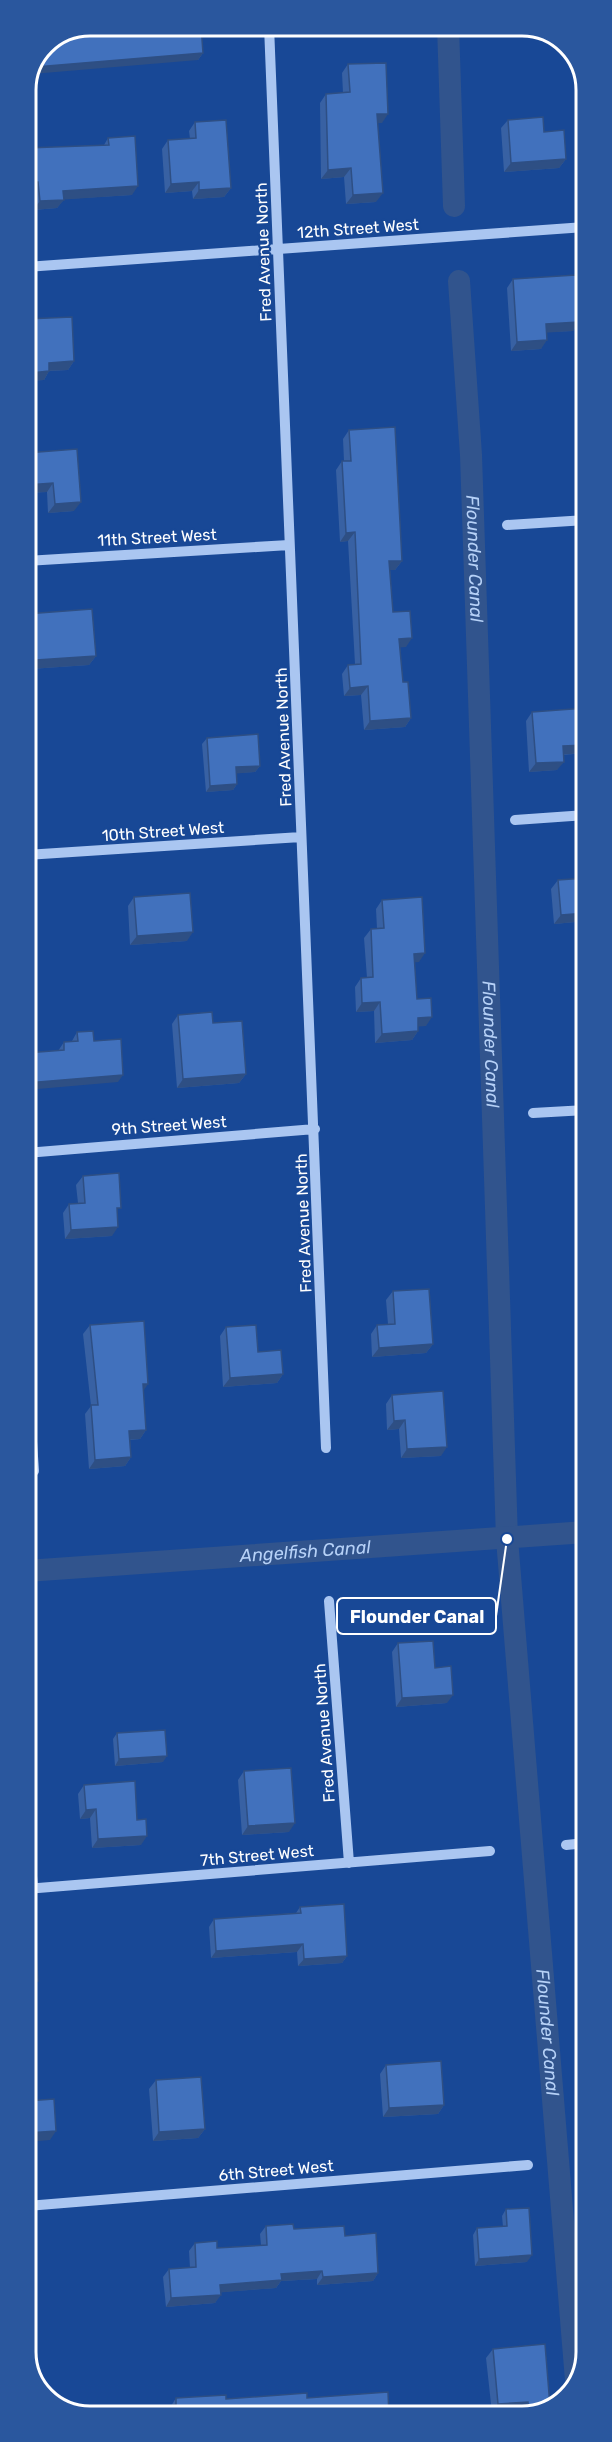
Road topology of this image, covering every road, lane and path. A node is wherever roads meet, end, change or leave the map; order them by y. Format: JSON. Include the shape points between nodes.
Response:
{"nodes":[{"id":1,"x":269,"y":36,"type":"edge"},
{"id":2,"x":576,"y":228,"type":"edge"},
{"id":3,"x":278,"y":249,"type":"junction"},
{"id":4,"x":36,"y":266,"type":"edge"},
{"id":5,"x":576,"y":521,"type":"edge"},
{"id":6,"x":507,"y":525,"type":"dead end"},
{"id":7,"x":289,"y":544,"type":"junction"},
{"id":8,"x":36,"y":560,"type":"edge"},
{"id":9,"x":576,"y":816,"type":"edge"},
{"id":10,"x":515,"y":820,"type":"dead end"},
{"id":11,"x":301,"y":837,"type":"junction"},
{"id":12,"x":36,"y":854,"type":"edge"},
{"id":13,"x":576,"y":1111,"type":"edge"},
{"id":14,"x":533,"y":1113,"type":"dead end"},
{"id":15,"x":315,"y":1129,"type":"junction"},
{"id":16,"x":36,"y":1152,"type":"edge"},
{"id":17,"x":326,"y":1448,"type":"dead end"},
{"id":18,"x":329,"y":1601,"type":"dead end"},
{"id":19,"x":576,"y":1844,"type":"edge"},
{"id":20,"x":566,"y":1845,"type":"dead end"},
{"id":21,"x":490,"y":1851,"type":"dead end"},
{"id":22,"x":349,"y":1863,"type":"junction"},
{"id":23,"x":36,"y":1888,"type":"edge"},
{"id":24,"x":528,"y":2165,"type":"dead end"},
{"id":25,"x":36,"y":2205,"type":"edge"}],
"edges":[{"from":1,"to":3,"type":"street","name":"Fred Avenue North"},
{"from":2,"to":3,"type":"street","name":"12th Street West"},
{"from":3,"to":4,"type":"street","name":"12th Street West"},
{"from":3,"to":7,"type":"street","name":"Fred Avenue North"},
{"from":5,"to":6,"type":"street"},
{"from":7,"to":8,"type":"street","name":"11th Street West"},
{"from":7,"to":11,"type":"street","name":"Fred Avenue North"},
{"from":9,"to":10,"type":"street"},
{"from":11,"to":12,"type":"street","name":"10th Street West"},
{"from":11,"to":15,"type":"street","name":"Fred Avenue North"},
{"from":13,"to":14,"type":"street"},
{"from":15,"to":16,"type":"street","name":"9th Street West"},
{"from":15,"to":17,"type":"street","name":"Fred Avenue North"},
{"from":18,"to":22,"type":"street","name":"Fred Avenue North"},
{"from":19,"to":20,"type":"street"},
{"from":21,"to":22,"type":"street","name":"7th Street West"},
{"from":22,"to":23,"type":"street","name":"7th Street West"},
{"from":24,"to":25,"type":"street","name":"6th Street West"}]}
